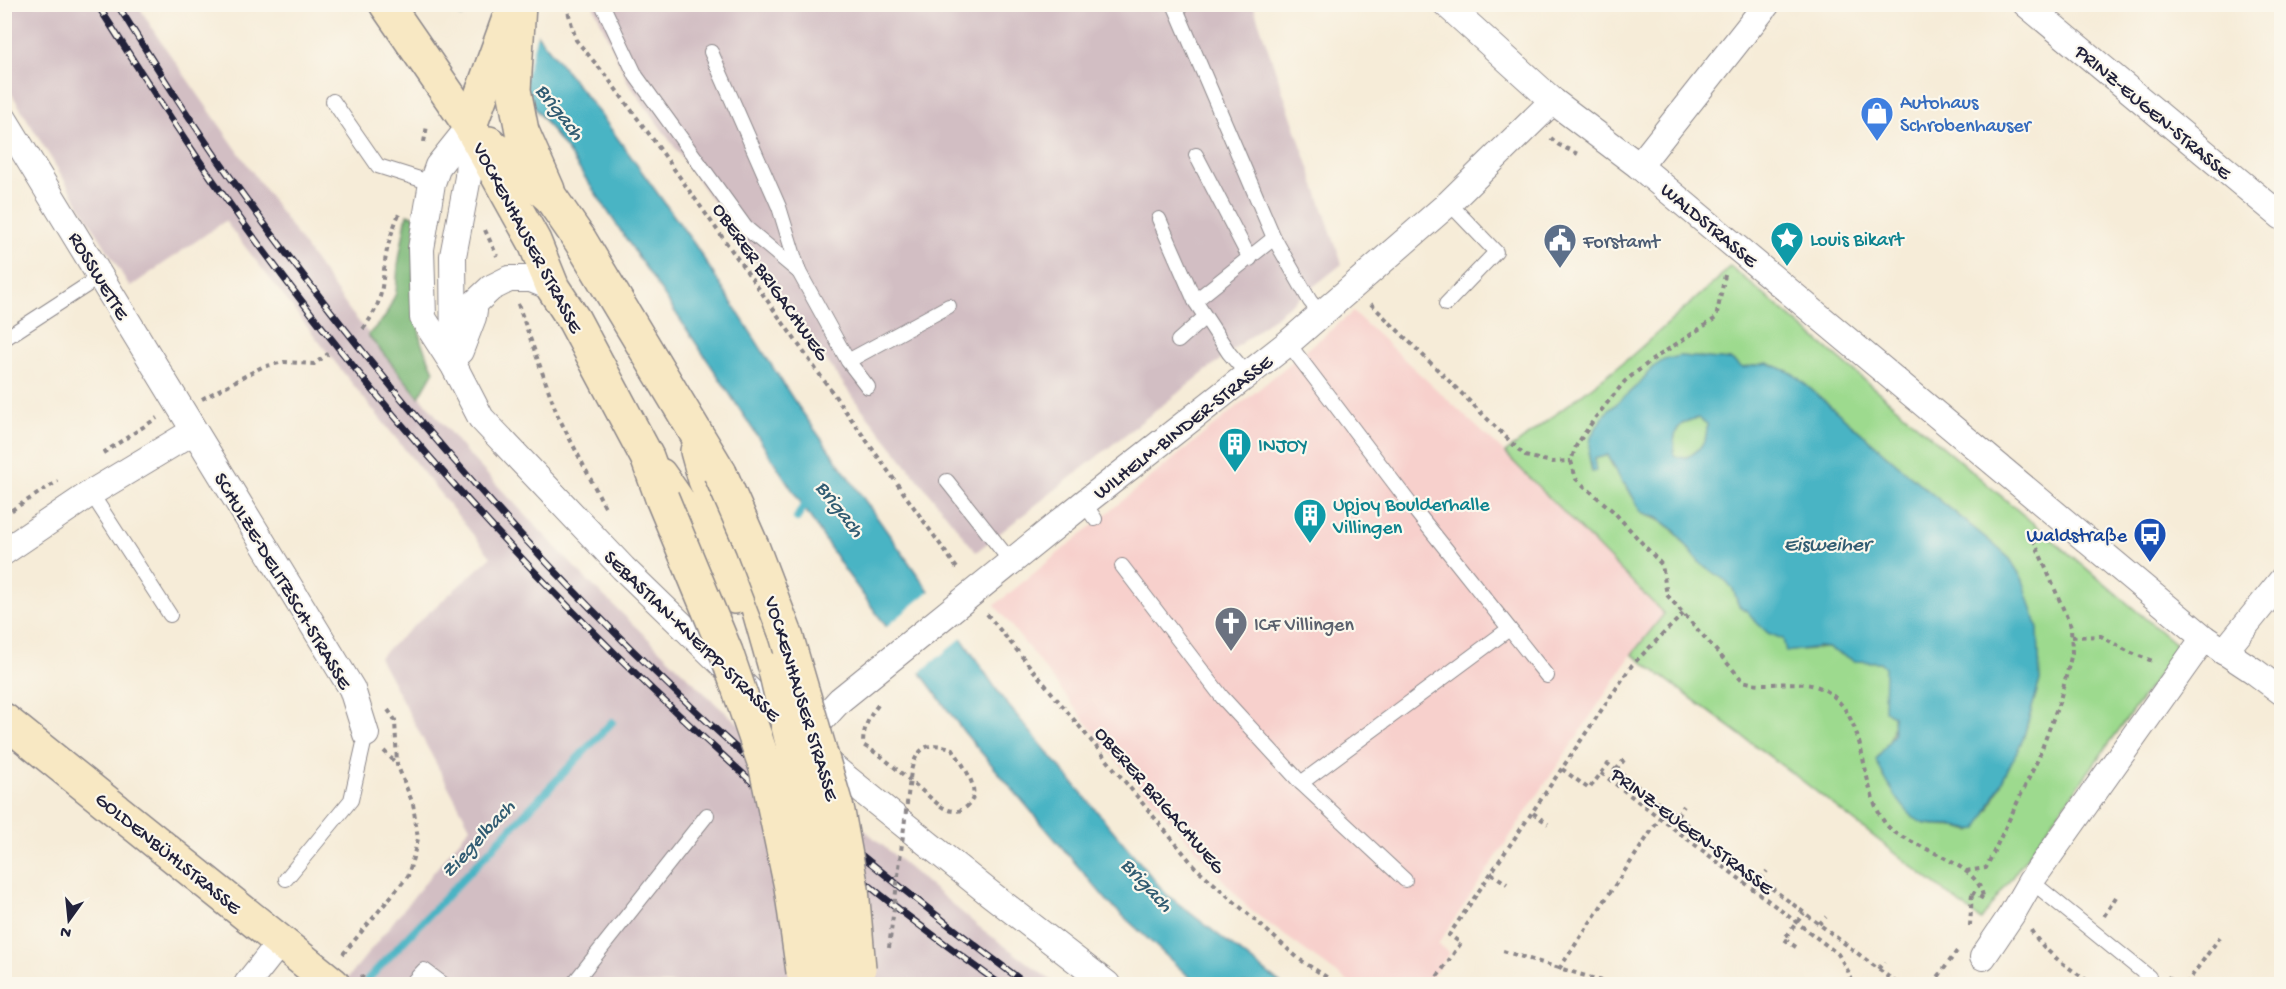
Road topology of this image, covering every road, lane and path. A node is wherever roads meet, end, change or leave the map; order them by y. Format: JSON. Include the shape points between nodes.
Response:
{"nodes":[{"id":1,"x":386,"y":4,"type":"edge"},
{"id":2,"x":514,"y":4,"type":"edge"},
{"id":3,"x":519,"y":4,"type":"edge"},
{"id":4,"x":566,"y":4,"type":"edge"},
{"id":5,"x":602,"y":4,"type":"edge"},
{"id":6,"x":1174,"y":4,"type":"edge"},
{"id":7,"x":1446,"y":4,"type":"edge"},
{"id":8,"x":1767,"y":4,"type":"edge"},
{"id":9,"x":2026,"y":4,"type":"edge"},
{"id":10,"x":711,"y":52,"type":"dead end"},
{"id":11,"x":333,"y":100,"type":"dead end"},
{"id":12,"x":1553,"y":101,"type":"junction"},
{"id":13,"x":4,"y":119,"type":"edge"},
{"id":14,"x":470,"y":126,"type":"junction"},
{"id":15,"x":1196,"y":155,"type":"dead end"},
{"id":16,"x":1639,"y":166,"type":"junction"},
{"id":17,"x":432,"y":183,"type":"junction"},
{"id":18,"x":551,"y":198,"type":"junction"},
{"id":19,"x":1449,"y":203,"type":"junction"},
{"id":20,"x":400,"y":210,"type":"dead end"},
{"id":21,"x":2282,"y":217,"type":"edge"},
{"id":22,"x":1159,"y":219,"type":"dead end"},
{"id":23,"x":483,"y":228,"type":"dead end"},
{"id":24,"x":1274,"y":238,"type":"junction"},
{"id":25,"x":1250,"y":259,"type":"junction"},
{"id":26,"x":799,"y":272,"type":"junction"},
{"id":27,"x":1725,"y":275,"type":"dead end"},
{"id":28,"x":101,"y":276,"type":"junction"},
{"id":29,"x":509,"y":279,"type":"junction"},
{"id":30,"x":1354,"y":286,"type":"junction"},
{"id":31,"x":553,"y":288,"type":"junction"},
{"id":32,"x":1195,"y":301,"type":"junction"},
{"id":33,"x":1446,"y":304,"type":"dead end"},
{"id":34,"x":949,"y":306,"type":"dead end"},
{"id":35,"x":1321,"y":314,"type":"junction"},
{"id":36,"x":1205,"y":318,"type":"junction"},
{"id":37,"x":363,"y":329,"type":"dead end"},
{"id":38,"x":4,"y":339,"type":"edge"},
{"id":39,"x":1178,"y":341,"type":"dead end"},
{"id":40,"x":1288,"y":343,"type":"junction"},
{"id":41,"x":328,"y":354,"type":"dead end"},
{"id":42,"x":848,"y":362,"type":"junction"},
{"id":43,"x":454,"y":366,"type":"junction"},
{"id":44,"x":1247,"y":374,"type":"junction"},
{"id":45,"x":868,"y":387,"type":"dead end"},
{"id":46,"x":206,"y":397,"type":"dead end"},
{"id":47,"x":194,"y":430,"type":"junction"},
{"id":48,"x":1571,"y":461,"type":"junction"},
{"id":49,"x":712,"y":476,"type":"junction"},
{"id":50,"x":947,"y":481,"type":"dead end"},
{"id":51,"x":91,"y":494,"type":"junction"},
{"id":52,"x":668,"y":495,"type":"junction"},
{"id":53,"x":603,"y":506,"type":"dead end"},
{"id":54,"x":2037,"y":525,"type":"dead end"},
{"id":55,"x":4,"y":552,"type":"edge"},
{"id":56,"x":1012,"y":563,"type":"junction"},
{"id":57,"x":1122,"y":566,"type":"dead end"},
{"id":58,"x":960,"y":573,"type":"dead end"},
{"id":59,"x":2282,"y":580,"type":"edge"},
{"id":60,"x":976,"y":605,"type":"junction"},
{"id":61,"x":1683,"y":614,"type":"junction"},
{"id":62,"x":170,"y":615,"type":"dead end"},
{"id":63,"x":1509,"y":629,"type":"junction"},
{"id":64,"x":2072,"y":637,"type":"junction"},
{"id":65,"x":2214,"y":645,"type":"junction"},
{"id":66,"x":774,"y":664,"type":"junction"},
{"id":67,"x":2181,"y":672,"type":"junction"},
{"id":68,"x":1547,"y":676,"type":"dead end"},
{"id":69,"x":2282,"y":692,"type":"edge"},
{"id":70,"x":880,"y":703,"type":"dead end"},
{"id":71,"x":4,"y":720,"type":"edge"},
{"id":72,"x":366,"y":734,"type":"joint"},
{"id":73,"x":802,"y":742,"type":"junction"},
{"id":74,"x":1624,"y":760,"type":"dead end"},
{"id":75,"x":1562,"y":769,"type":"junction"},
{"id":76,"x":1616,"y":770,"type":"junction"},
{"id":77,"x":1601,"y":773,"type":"junction"},
{"id":78,"x":1301,"y":783,"type":"junction"},
{"id":79,"x":413,"y":804,"type":"dead end"},
{"id":80,"x":1684,"y":806,"type":"dead end"},
{"id":81,"x":1533,"y":813,"type":"junction"},
{"id":82,"x":707,"y":815,"type":"dead end"},
{"id":83,"x":1677,"y":815,"type":"junction"},
{"id":84,"x":1660,"y":818,"type":"junction"},
{"id":85,"x":1548,"y":824,"type":"dead end"},
{"id":86,"x":1767,"y":871,"type":"dead end"},
{"id":87,"x":1966,"y":871,"type":"junction"},
{"id":88,"x":1491,"y":873,"type":"junction"},
{"id":89,"x":286,"y":879,"type":"dead end"},
{"id":90,"x":1760,"y":879,"type":"junction"},
{"id":91,"x":1405,"y":880,"type":"dead end"},
{"id":92,"x":2031,"y":881,"type":"junction"},
{"id":93,"x":1507,"y":884,"type":"dead end"},
{"id":94,"x":1804,"y":913,"type":"junction"},
{"id":95,"x":2012,"y":914,"type":"junction"},
{"id":96,"x":1826,"y":917,"type":"dead end"},
{"id":97,"x":1797,"y":922,"type":"junction"},
{"id":98,"x":1819,"y":924,"type":"junction"},
{"id":99,"x":1969,"y":933,"type":"dead end"},
{"id":100,"x":2220,"y":937,"type":"dead end"},
{"id":101,"x":281,"y":941,"type":"junction"},
{"id":102,"x":1796,"y":947,"type":"dead end"},
{"id":103,"x":1503,"y":951,"type":"dead end"},
{"id":104,"x":1971,"y":953,"type":"joint"},
{"id":105,"x":1884,"y":962,"type":"dead end"},
{"id":106,"x":869,"y":969,"type":"edge"},
{"id":107,"x":1559,"y":969,"type":"junction"},
{"id":108,"x":1878,"y":969,"type":"junction"},
{"id":109,"x":336,"y":972,"type":"edge"},
{"id":110,"x":2149,"y":977,"type":"dead end"},
{"id":111,"x":812,"y":980,"type":"edge"},
{"id":112,"x":247,"y":984,"type":"edge"},
{"id":113,"x":411,"y":984,"type":"edge"},
{"id":114,"x":442,"y":984,"type":"edge"},
{"id":115,"x":573,"y":984,"type":"edge"},
{"id":116,"x":1107,"y":984,"type":"edge"},
{"id":117,"x":1337,"y":984,"type":"edge"},
{"id":118,"x":1432,"y":984,"type":"edge"},
{"id":119,"x":1612,"y":984,"type":"edge"},
{"id":120,"x":1852,"y":984,"type":"edge"},
{"id":121,"x":1898,"y":984,"type":"edge"},
{"id":122,"x":1933,"y":984,"type":"edge"},
{"id":123,"x":2092,"y":984,"type":"edge"},
{"id":124,"x":2186,"y":984,"type":"edge"}],
"edges":[{"from":1,"to":14,"type":"main road"},
{"from":2,"to":14,"type":"main road"},
{"from":3,"to":18,"type":"main road","via":[[514,90],[522,131]]},
{"from":4,"to":58,"type":"path","name":"OBERER BRIGACHWEG","via":[[576,40],[652,138]]},
{"from":5,"to":26,"type":"lane","via":[[636,76],[746,228]]},
{"from":6,"to":24,"type":"lane"},
{"from":7,"to":12,"type":"street","name":"WALDSTRASSE"},
{"from":8,"to":16,"type":"street"},
{"from":9,"to":21,"type":"street","name":"PRINZ-EUGEN-STRASSE"},
{"from":10,"to":26,"type":"lane","via":[[779,207]]},
{"from":11,"to":17,"type":"lane","via":[[378,166]]},
{"from":12,"to":16,"type":"street","name":"WALDSTRASSE"},
{"from":12,"to":19,"type":"street","name":"WILHELM-BINDER-STRASSE"},
{"from":13,"to":28,"type":"street","name":"ROSSWETTE"},
{"from":14,"to":17,"type":"street","name":"SEBASTIAN-KNEIPP-STRASSE","via":[[438,166]]},
{"from":14,"to":18,"type":"main road","name":"VOCKENHAUSER STRASSE"},
{"from":14,"to":31,"type":"main road","name":"VOCKENHAUSER STRASSE","via":[[534,241]]},
{"from":14,"to":43,"type":"street","name":"SEBASTIAN-KNEIPP-STRASSE","via":[[468,177],[453,256]]},
{"from":15,"to":25,"type":"lane"},
{"from":16,"to":65,"type":"street","name":"WALDSTRASSE"},
{"from":17,"to":43,"type":"street","name":"SEBASTIAN-KNEIPP-STRASSE","via":[[421,249],[423,318]]},
{"from":18,"to":49,"type":"main road","name":"VOCKENHAUSER STRASSE","via":[[690,427]]},
{"from":19,"to":30,"type":"street","name":"WILHELM-BINDER-STRASSE"},
{"from":19,"to":33,"type":"lane","via":[[1496,252]]},
{"from":20,"to":37,"type":"path","via":[[387,250],[381,299]]},
{"from":22,"to":32,"type":"lane"},
{"from":23,"to":29,"type":"path"},
{"from":24,"to":25,"type":"lane"},
{"from":24,"to":35,"type":"lane"},
{"from":25,"to":32,"type":"lane"},
{"from":26,"to":42,"type":"lane"},
{"from":27,"to":48,"type":"path","via":[[1716,318],[1625,381],[1576,446]]},
{"from":28,"to":38,"type":"lane"},
{"from":28,"to":47,"type":"street","name":"ROSSWETTE"},
{"from":29,"to":31,"type":"street","via":[[531,279]]},
{"from":29,"to":43,"type":"street","via":[[491,288],[475,303]]},
{"from":29,"to":53,"type":"path","via":[[558,414]]},
{"from":30,"to":35,"type":"street","name":"WILHELM-BINDER-STRASSE"},
{"from":30,"to":48,"type":"path","via":[[1525,456],[1552,462]]},
{"from":31,"to":52,"type":"main road","name":"VOCKENHAUSER STRASSE"},
{"from":32,"to":36,"type":"lane"},
{"from":34,"to":42,"type":"lane"},
{"from":35,"to":40,"type":"street","name":"WILHELM-BINDER-STRASSE"},
{"from":36,"to":39,"type":"lane"},
{"from":36,"to":44,"type":"lane"},
{"from":40,"to":44,"type":"street","name":"WILHELM-BINDER-STRASSE"},
{"from":40,"to":63,"type":"lane"},
{"from":41,"to":46,"type":"path","via":[[314,364],[284,362],[262,367]]},
{"from":42,"to":45,"type":"lane"},
{"from":43,"to":73,"type":"street","name":"SEBASTIAN-KNEIPP-STRASSE","via":[[481,418],[623,568]]},
{"from":44,"to":56,"type":"street","name":"WILHELM-BINDER-STRASSE","via":[[1090,511]]},
{"from":47,"to":51,"type":"street"},
{"from":47,"to":72,"type":"street","name":"SCHULZE-DELITZSCH-STRASSE","via":[[352,689]]},
{"from":48,"to":61,"type":"path","via":[[1576,480],[1613,511],[1662,565],[1667,595]]},
{"from":49,"to":66,"type":"main road","name":"VOCKENHAUSER STRASSE"},
{"from":49,"to":106,"type":"main road","name":"VOCKENHAUSER STRASSE","bridge":true,"via":[[752,546],[786,635],[838,812]]},
{"from":50,"to":56,"type":"lane"},
{"from":51,"to":55,"type":"street"},
{"from":51,"to":62,"type":"lane"},
{"from":52,"to":66,"type":"main road","name":"VOCKENHAUSER STRASSE"},
{"from":52,"to":111,"type":"main road","name":"VOCKENHAUSER STRASSE","bridge":true,"via":[[766,768]]},
{"from":54,"to":64,"type":"path","via":[[2032,536]]},
{"from":56,"to":60,"type":"street","name":"WILHELM-BINDER-STRASSE"},
{"from":57,"to":78,"type":"lane","via":[[1222,697]]},
{"from":59,"to":65,"type":"street"},
{"from":60,"to":73,"type":"street","name":"WILHELM-BINDER-STRASSE","via":[[876,671],[840,700]]},
{"from":60,"to":117,"type":"path","name":"OBERER BRIGACHWEG","via":[[1195,867],[1299,959]]},
{"from":61,"to":75,"type":"path","via":[[1632,665]]},
{"from":61,"to":87,"type":"path","via":[[1743,681],[1755,685],[1802,684],[1819,687],[1831,695],[1845,709],[1856,732],[1876,807],[1886,825]]},
{"from":63,"to":68,"type":"lane"},
{"from":63,"to":78,"type":"lane"},
{"from":64,"to":67,"type":"path","via":[[2101,636],[2129,652]]},
{"from":64,"to":87,"type":"path","via":[[2060,700],[2038,759],[1986,868]]},
{"from":65,"to":67,"type":"street"},
{"from":65,"to":69,"type":"street","name":"WALDSTRASSE"},
{"from":66,"to":111,"type":"main road","name":"VOCKENHAUSER STRASSE","bridge":true,"via":[[806,803],[824,913]]},
{"from":67,"to":92,"type":"street"},
{"from":70,"to":106,"type":"path","bridge":true,"via":[[868,717],[863,745],[881,756],[939,805],[948,811],[958,812],[966,807],[974,792],[953,749],[933,744],[914,757],[910,771]]},
{"from":71,"to":101,"type":"main road","name":"GOLDENBÜHLSTRASSE"},
{"from":72,"to":89,"type":"lane","via":[[351,800]]},
{"from":73,"to":116,"type":"street","name":"SEBASTIAN-KNEIPP-STRASSE"},
{"from":74,"to":76,"type":"path"},
{"from":75,"to":77,"type":"path","name":"PRINZ-EUGEN-STRASSE","via":[[1589,789]]},
{"from":75,"to":81,"type":"path"},
{"from":76,"to":77,"type":"path","name":"PRINZ-EUGEN-STRASSE","via":[[1608,764]]},
{"from":76,"to":83,"type":"path","name":"PRINZ-EUGEN-STRASSE"},
{"from":77,"to":84,"type":"path"},
{"from":78,"to":91,"type":"lane"},
{"from":79,"to":109,"type":"path","via":[[418,839],[408,876]]},
{"from":80,"to":83,"type":"path"},
{"from":81,"to":85,"type":"path"},
{"from":81,"to":88,"type":"path"},
{"from":82,"to":115,"type":"lane"},
{"from":83,"to":90,"type":"path","name":"PRINZ-EUGEN-STRASSE"},
{"from":84,"to":97,"type":"path"},
{"from":84,"to":107,"type":"path"},
{"from":86,"to":90,"type":"path"},
{"from":87,"to":99,"type":"path","via":[[1979,884],[1984,899],[1972,892]]},
{"from":88,"to":93,"type":"path"},
{"from":88,"to":118,"type":"path","via":[[1449,935],[1461,943]]},
{"from":90,"to":94,"type":"path","name":"PRINZ-EUGEN-STRASSE"},
{"from":92,"to":95,"type":"street"},
{"from":92,"to":110,"type":"lane"},
{"from":94,"to":97,"type":"path"},
{"from":94,"to":98,"type":"path","name":"PRINZ-EUGEN-STRASSE"},
{"from":95,"to":104,"type":"street"},
{"from":95,"to":123,"type":"path","via":[[2028,925],[2055,957]]},
{"from":96,"to":98,"type":"path"},
{"from":97,"to":102,"type":"path","via":[[1784,939]]},
{"from":97,"to":120,"type":"path","via":[[1838,954]]},
{"from":98,"to":108,"type":"path","name":"PRINZ-EUGEN-STRASSE"},
{"from":100,"to":124,"type":"path"},
{"from":101,"to":109,"type":"main road","name":"GOLDENBÜHLSTRASSE"},
{"from":101,"to":112,"type":"street"},
{"from":103,"to":107,"type":"path"},
{"from":104,"to":122,"type":"path"},
{"from":105,"to":108,"type":"path"},
{"from":107,"to":119,"type":"path"},
{"from":108,"to":121,"type":"path","name":"PRINZ-EUGEN-STRASSE"},
{"from":113,"to":114,"type":"lane","via":[[424,970]]}]}
